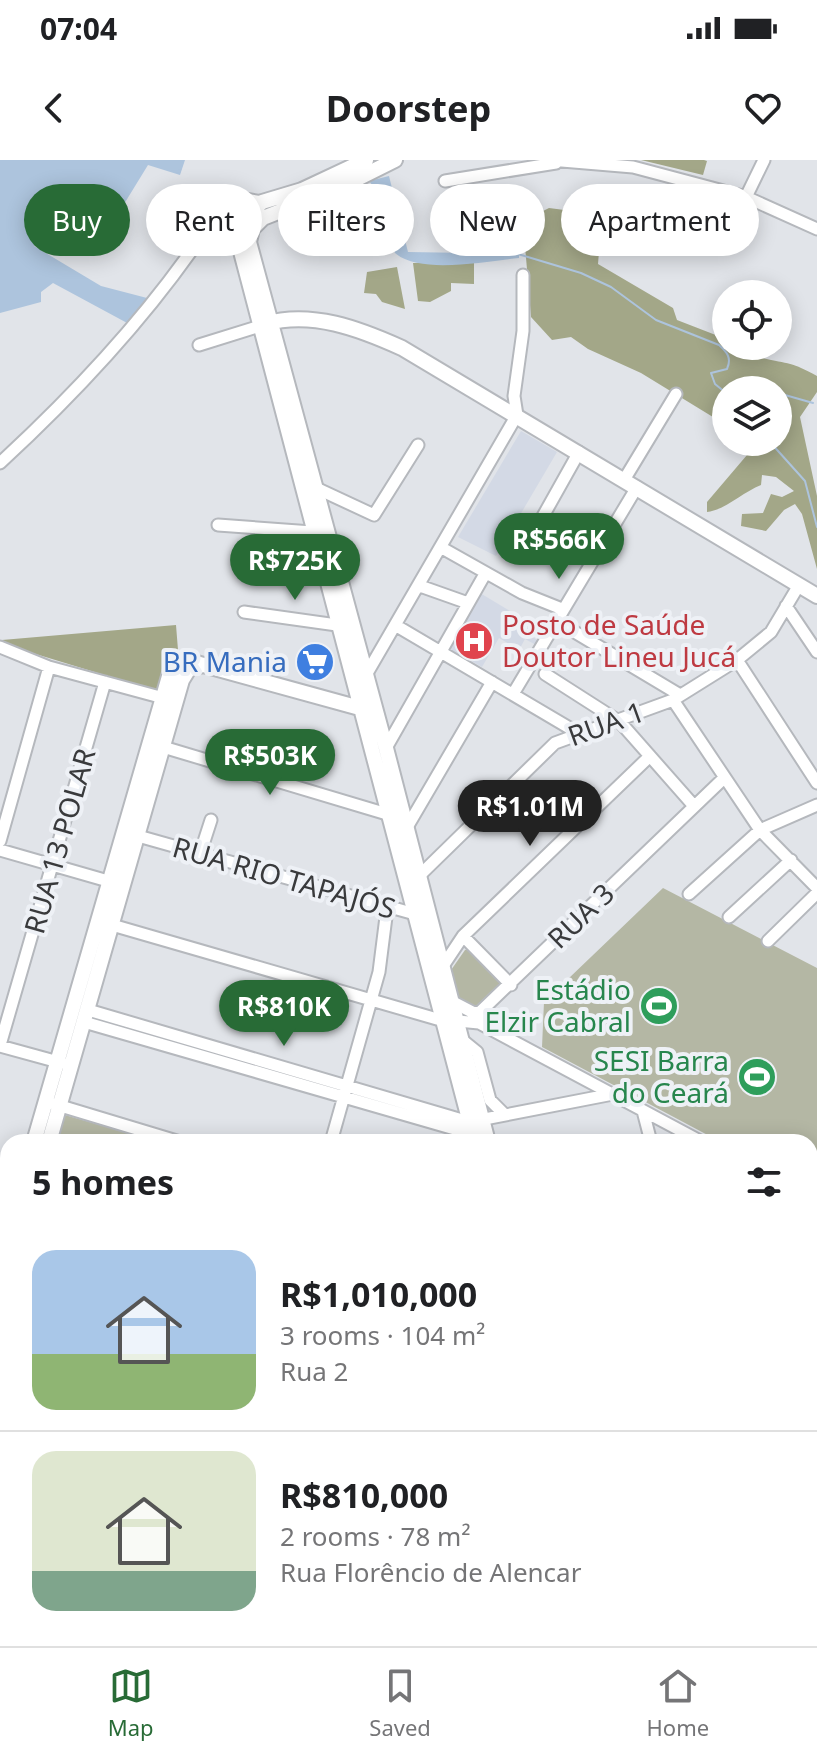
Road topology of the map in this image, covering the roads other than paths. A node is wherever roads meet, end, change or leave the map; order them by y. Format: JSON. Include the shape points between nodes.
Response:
{"nodes":[{"id":1,"x":366,"y":160,"type":"edge"},
{"id":2,"x":395,"y":160,"type":"edge"},
{"id":3,"x":764,"y":160,"type":"edge"},
{"id":4,"x":553,"y":162,"type":"edge"},
{"id":5,"x":445,"y":181,"type":"dead end"},
{"id":6,"x":697,"y":184,"type":"edge"},
{"id":7,"x":752,"y":184,"type":"edge"},
{"id":8,"x":262,"y":202,"type":"edge"},
{"id":9,"x":759,"y":203,"type":"edge"},
{"id":10,"x":262,"y":219,"type":"edge"},
{"id":11,"x":817,"y":229,"type":"edge"},
{"id":12,"x":187,"y":256,"type":"edge"},
{"id":13,"x":248,"y":256,"type":"edge"},
{"id":14,"x":523,"y":275,"type":"dead end"},
{"id":15,"x":266,"y":324,"type":"junction"},
{"id":16,"x":199,"y":345,"type":"dead end"},
{"id":17,"x":676,"y":394,"type":"dead end"},
{"id":18,"x":517,"y":415,"type":"junction"},
{"id":19,"x":418,"y":445,"type":"dead end"},
{"id":20,"x":579,"y":452,"type":"junction"},
{"id":21,"x":0,"y":463,"type":"edge"},
{"id":22,"x":630,"y":484,"type":"junction"},
{"id":23,"x":316,"y":488,"type":"junction"},
{"id":24,"x":218,"y":525,"type":"dead end"},
{"id":25,"x":312,"y":532,"type":"junction"},
{"id":26,"x":528,"y":543,"type":"dead end"},
{"id":27,"x":442,"y":548,"type":"junction"},
{"id":28,"x":485,"y":574,"type":"junction"},
{"id":29,"x":799,"y":585,"type":"junction"},
{"id":30,"x":420,"y":586,"type":"junction"},
{"id":31,"x":817,"y":596,"type":"edge"},
{"id":32,"x":468,"y":603,"type":"junction"},
{"id":33,"x":786,"y":606,"type":"junction"},
{"id":34,"x":562,"y":609,"type":"junction"},
{"id":35,"x":244,"y":612,"type":"dead end"},
{"id":36,"x":395,"y":625,"type":"junction"},
{"id":37,"x":346,"y":626,"type":"junction"},
{"id":38,"x":568,"y":628,"type":"dead end"},
{"id":39,"x":0,"y":647,"type":"edge"},
{"id":40,"x":817,"y":652,"type":"edge"},
{"id":41,"x":442,"y":653,"type":"junction"},
{"id":42,"x":737,"y":660,"type":"junction"},
{"id":43,"x":49,"y":667,"type":"junction"},
{"id":44,"x":545,"y":674,"type":"dead end"},
{"id":45,"x":366,"y":675,"type":"junction"},
{"id":46,"x":105,"y":682,"type":"junction"},
{"id":47,"x":492,"y":682,"type":"junction"},
{"id":48,"x":513,"y":694,"type":"junction"},
{"id":49,"x":677,"y":697,"type":"junction"},
{"id":50,"x":169,"y":700,"type":"junction"},
{"id":51,"x":368,"y":709,"type":"junction"},
{"id":52,"x":620,"y":722,"type":"junction"},
{"id":53,"x":578,"y":733,"type":"junction"},
{"id":54,"x":163,"y":747,"type":"junction"},
{"id":55,"x":386,"y":748,"type":"junction"},
{"id":56,"x":650,"y":756,"type":"junction"},
{"id":57,"x":724,"y":778,"type":"junction"},
{"id":58,"x":817,"y":783,"type":"edge"},
{"id":59,"x":817,"y":805,"type":"edge"},
{"id":60,"x":694,"y":806,"type":"junction"},
{"id":61,"x":387,"y":814,"type":"junction"},
{"id":62,"x":211,"y":820,"type":"dead end"},
{"id":63,"x":406,"y":829,"type":"junction"},
{"id":64,"x":760,"y":830,"type":"junction"},
{"id":65,"x":138,"y":836,"type":"junction"},
{"id":66,"x":0,"y":841,"type":"edge"},
{"id":67,"x":0,"y":850,"type":"edge"},
{"id":68,"x":200,"y":854,"type":"junction"},
{"id":69,"x":791,"y":860,"type":"junction"},
{"id":70,"x":53,"y":866,"type":"junction"},
{"id":71,"x":419,"y":876,"type":"junction"},
{"id":72,"x":116,"y":883,"type":"junction"},
{"id":73,"x":817,"y":890,"type":"edge"},
{"id":74,"x":689,"y":894,"type":"dead end"},
{"id":75,"x":387,"y":909,"type":"junction"},
{"id":76,"x":423,"y":917,"type":"junction"},
{"id":77,"x":729,"y":917,"type":"dead end"},
{"id":78,"x":112,"y":925,"type":"junction"},
{"id":79,"x":463,"y":936,"type":"junction"},
{"id":80,"x":768,"y":941,"type":"dead end"},
{"id":81,"x":443,"y":966,"type":"junction"},
{"id":82,"x":511,"y":985,"type":"junction"},
{"id":83,"x":371,"y":999,"type":"junction"},
{"id":84,"x":451,"y":1001,"type":"junction"},
{"id":85,"x":86,"y":1016,"type":"junction"},
{"id":86,"x":480,"y":1018,"type":"junction"},
{"id":87,"x":454,"y":1028,"type":"junction"},
{"id":88,"x":0,"y":1046,"type":"edge"},
{"id":89,"x":63,"y":1063,"type":"junction"},
{"id":90,"x":345,"y":1091,"type":"junction"},
{"id":91,"x":614,"y":1094,"type":"junction"},
{"id":92,"x":53,"y":1104,"type":"junction"},
{"id":93,"x":643,"y":1111,"type":"junction"},
{"id":94,"x":503,"y":1113,"type":"junction"},
{"id":95,"x":474,"y":1129,"type":"edge"},
{"id":96,"x":38,"y":1134,"type":"edge"},
{"id":97,"x":50,"y":1134,"type":"edge"},
{"id":98,"x":153,"y":1134,"type":"edge"},
{"id":99,"x":333,"y":1134,"type":"edge"},
{"id":100,"x":649,"y":1134,"type":"edge"},
{"id":101,"x":687,"y":1134,"type":"edge"}],
"edges":[{"from":1,"to":8,"type":"main road"},
{"from":2,"to":10,"type":"main road"},
{"from":3,"to":7,"type":"street"},
{"from":4,"to":5,"type":"street"},
{"from":4,"to":6,"type":"street","via":[[633,167]]},
{"from":9,"to":11,"type":"street"},
{"from":12,"to":21,"type":"street","via":[[89,377]]},
{"from":13,"to":15,"type":"main road"},
{"from":14,"to":18,"type":"street"},
{"from":15,"to":16,"type":"street"},
{"from":15,"to":18,"type":"main road","via":[[296,319],[359,329]]},
{"from":15,"to":23,"type":"main road"},
{"from":15,"to":25,"type":"main road"},
{"from":17,"to":22,"type":"street"},
{"from":18,"to":20,"type":"main road"},
{"from":18,"to":27,"type":"street"},
{"from":19,"to":23,"type":"street","via":[[374,515]]},
{"from":20,"to":22,"type":"main road"},
{"from":20,"to":26,"type":"street"},
{"from":22,"to":29,"type":"main road"},
{"from":22,"to":34,"type":"street"},
{"from":23,"to":37,"type":"main road"},
{"from":24,"to":25,"type":"street"},
{"from":25,"to":37,"type":"main road"},
{"from":27,"to":28,"type":"street"},
{"from":27,"to":30,"type":"street"},
{"from":28,"to":32,"type":"street"},
{"from":28,"to":34,"type":"street"},
{"from":29,"to":31,"type":"main road"},
{"from":29,"to":33,"type":"street","name":"RUA 1"},
{"from":30,"to":32,"type":"street"},
{"from":30,"to":36,"type":"street"},
{"from":32,"to":41,"type":"street"},
{"from":33,"to":40,"type":"street"},
{"from":33,"to":42,"type":"street","name":"RUA 1","via":[[767,637]]},
{"from":34,"to":48,"type":"street"},
{"from":35,"to":37,"type":"street"},
{"from":36,"to":41,"type":"street"},
{"from":36,"to":45,"type":"street"},
{"from":37,"to":45,"type":"main road"},
{"from":37,"to":51,"type":"main road"},
{"from":38,"to":49,"type":"street"},
{"from":39,"to":43,"type":"street"},
{"from":41,"to":47,"type":"street"},
{"from":41,"to":55,"type":"street"},
{"from":42,"to":49,"type":"street","name":"RUA 1"},
{"from":42,"to":58,"type":"street"},
{"from":43,"to":46,"type":"street"},
{"from":43,"to":66,"type":"street"},
{"from":44,"to":52,"type":"street"},
{"from":45,"to":51,"type":"main road"},
{"from":46,"to":50,"type":"street"},
{"from":46,"to":70,"type":"street","name":"RUA 13 POLAR"},
{"from":47,"to":48,"type":"street"},
{"from":47,"to":63,"type":"street"},
{"from":48,"to":53,"type":"street"},
{"from":49,"to":52,"type":"street","name":"RUA 1"},
{"from":49,"to":57,"type":"street"},
{"from":50,"to":51,"type":"main road","via":[[172,666],[189,661]]},
{"from":50,"to":54,"type":"main road"},
{"from":50,"to":72,"type":"main road"},
{"from":51,"to":55,"type":"main road"},
{"from":51,"to":61,"type":"main road"},
{"from":52,"to":53,"type":"street","name":"RUA 1"},
{"from":52,"to":56,"type":"street"},
{"from":53,"to":71,"type":"street","name":"RUA 1","via":[[555,743]]},
{"from":54,"to":61,"type":"street"},
{"from":54,"to":65,"type":"main road"},
{"from":55,"to":63,"type":"main road"},
{"from":56,"to":60,"type":"street"},
{"from":56,"to":79,"type":"street"},
{"from":57,"to":60,"type":"street","name":"RUA 3"},
{"from":57,"to":64,"type":"street"},
{"from":59,"to":64,"type":"street"},
{"from":60,"to":82,"type":"street","name":"RUA 3"},
{"from":61,"to":76,"type":"main road"},
{"from":62,"to":68,"type":"street"},
{"from":63,"to":71,"type":"main road"},
{"from":64,"to":69,"type":"street"},
{"from":64,"to":74,"type":"street"},
{"from":65,"to":68,"type":"street","name":"RUA RIO TAPAJÓS"},
{"from":65,"to":72,"type":"main road"},
{"from":67,"to":70,"type":"street"},
{"from":68,"to":75,"type":"street","name":"RUA RIO TAPAJÓS"},
{"from":69,"to":73,"type":"street"},
{"from":69,"to":77,"type":"street"},
{"from":70,"to":72,"type":"street"},
{"from":70,"to":88,"type":"street","name":"RUA 13 POLAR"},
{"from":71,"to":76,"type":"main road"},
{"from":72,"to":78,"type":"main road"},
{"from":72,"to":89,"type":"main road"},
{"from":73,"to":80,"type":"street"},
{"from":75,"to":76,"type":"street","name":"RUA RIO TAPAJÓS"},
{"from":75,"to":83,"type":"street"},
{"from":76,"to":81,"type":"main road"},
{"from":76,"to":87,"type":"main road"},
{"from":78,"to":83,"type":"street"},
{"from":78,"to":85,"type":"main road"},
{"from":79,"to":81,"type":"street"},
{"from":79,"to":82,"type":"street"},
{"from":81,"to":84,"type":"main road"},
{"from":82,"to":86,"type":"street","name":"RUA 3"},
{"from":83,"to":87,"type":"street"},
{"from":83,"to":90,"type":"street"},
{"from":84,"to":86,"type":"street"},
{"from":84,"to":87,"type":"main road"},
{"from":85,"to":89,"type":"main road"},
{"from":85,"to":90,"type":"street"},
{"from":86,"to":87,"type":"street"},
{"from":86,"to":91,"type":"street"},
{"from":87,"to":94,"type":"street","via":[[477,1052],[490,1100]]},
{"from":87,"to":95,"type":"main road"},
{"from":87,"to":95,"type":"main road"},
{"from":88,"to":89,"type":"street"},
{"from":89,"to":92,"type":"main road"},
{"from":90,"to":95,"type":"street"},
{"from":90,"to":99,"type":"street"},
{"from":91,"to":93,"type":"street"},
{"from":91,"to":94,"type":"street"},
{"from":92,"to":96,"type":"main road"},
{"from":92,"to":97,"type":"main road"},
{"from":92,"to":98,"type":"street"},
{"from":93,"to":100,"type":"street"},
{"from":93,"to":101,"type":"street"},
{"from":94,"to":95,"type":"street"}]}
